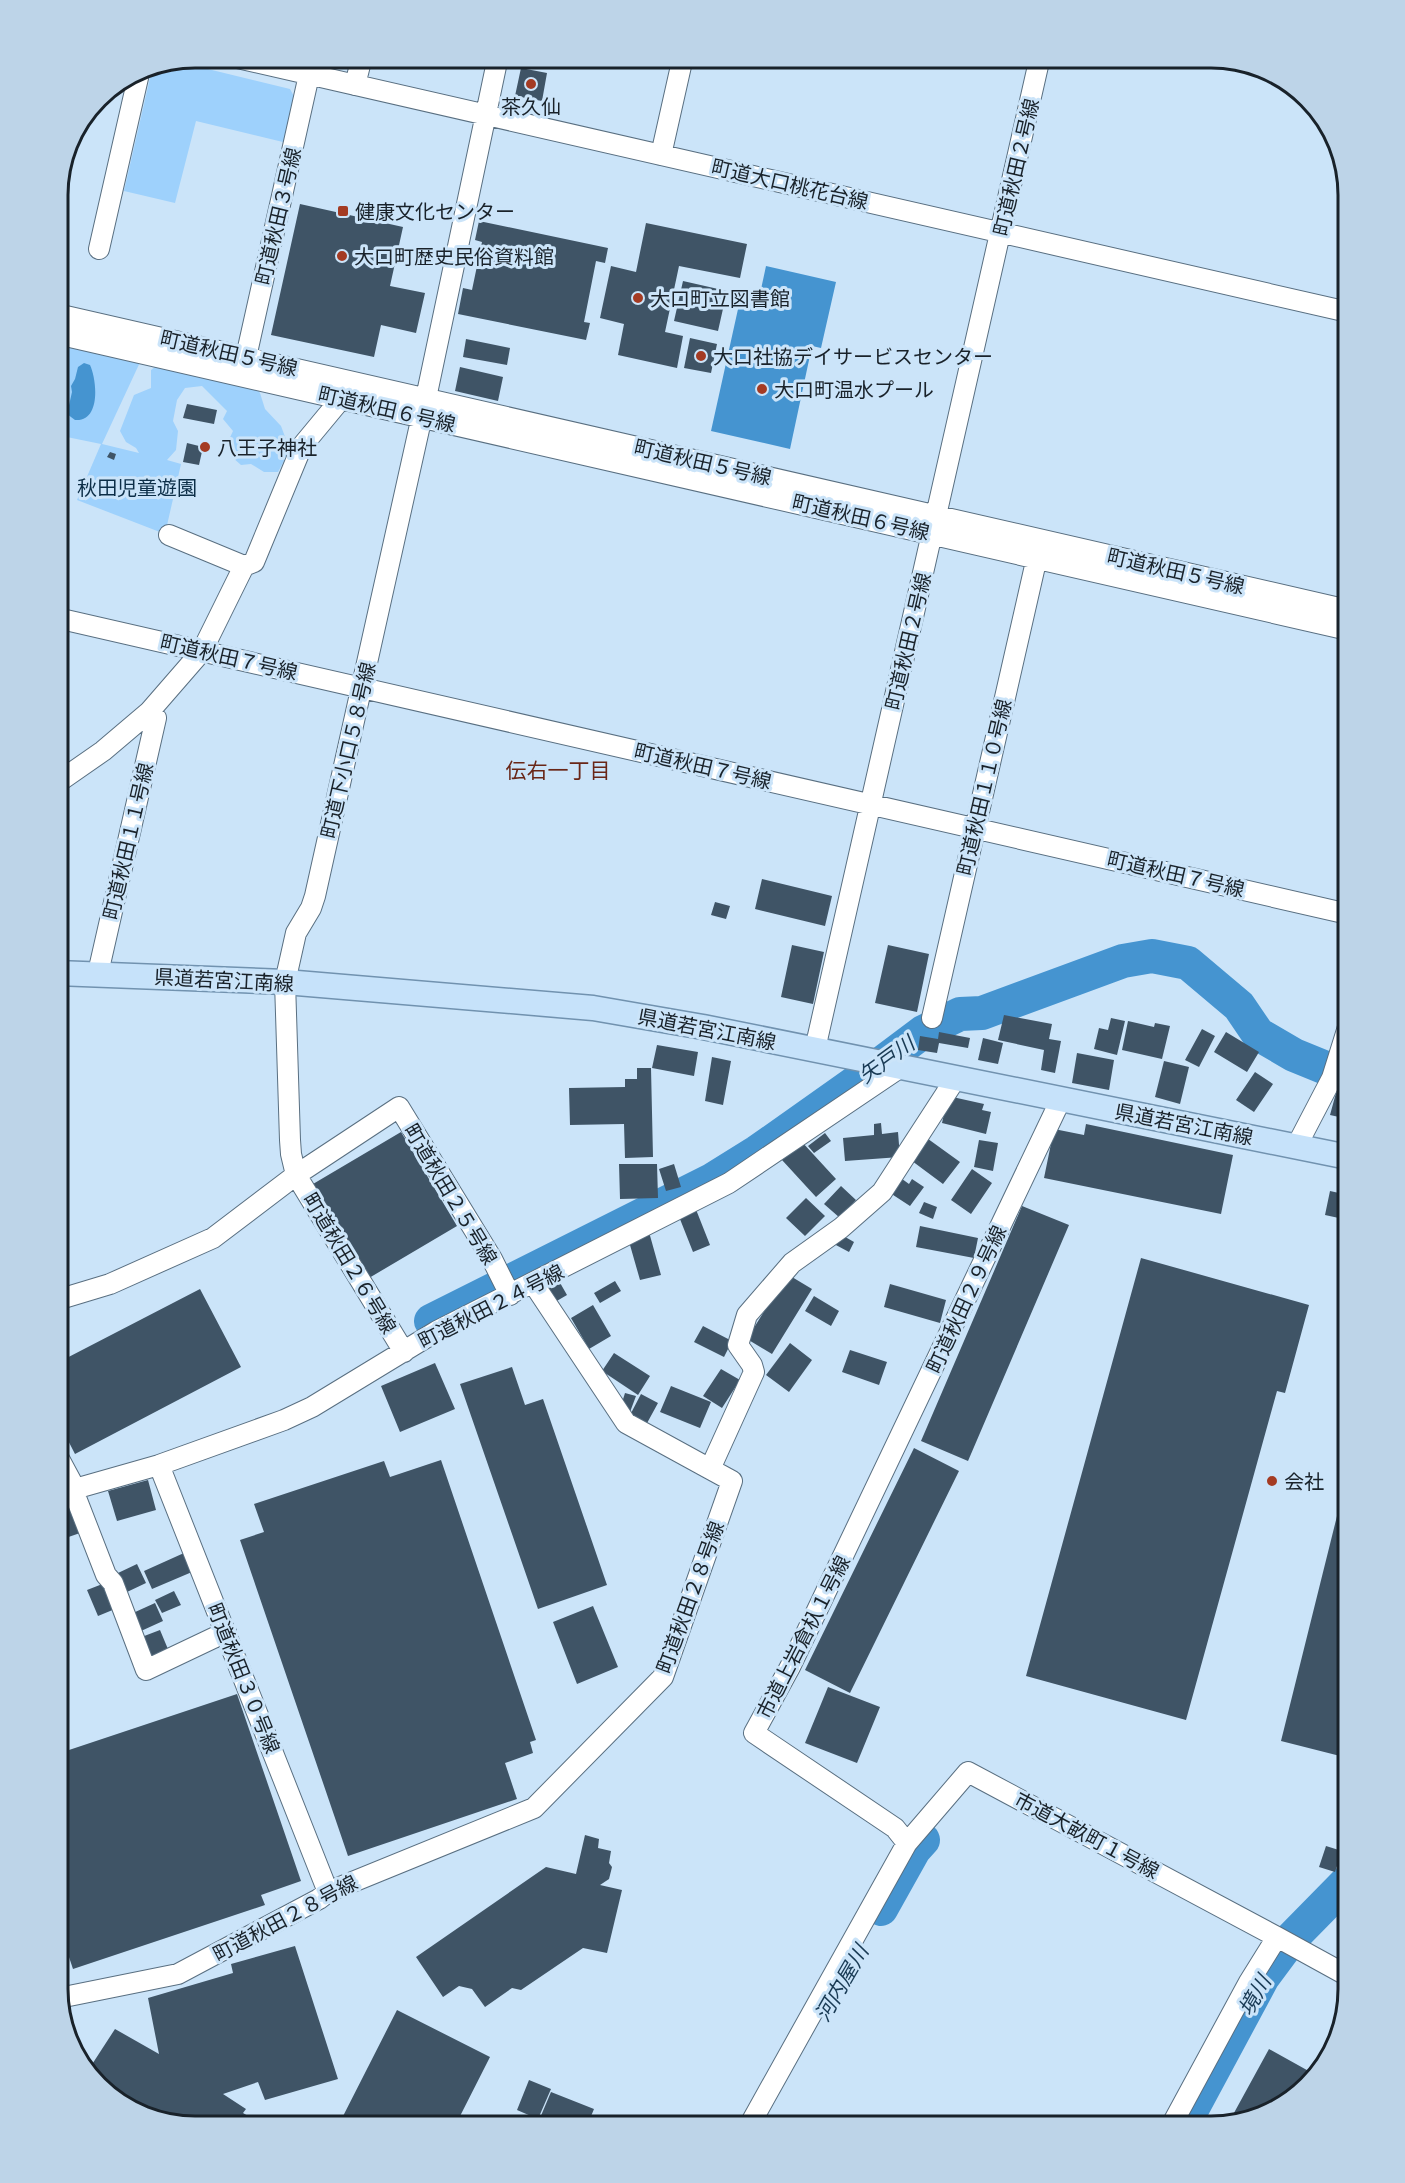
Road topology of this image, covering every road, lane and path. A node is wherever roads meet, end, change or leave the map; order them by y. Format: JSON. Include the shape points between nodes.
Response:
{"nodes":[{"id":1,"x":279,"y":68,"type":"edge"},
{"id":2,"x":359,"y":68,"type":"edge"},
{"id":3,"x":496,"y":68,"type":"edge"},
{"id":4,"x":681,"y":68,"type":"edge"},
{"id":5,"x":1038,"y":68,"type":"edge"},
{"id":6,"x":309,"y":75,"type":"junction"},
{"id":7,"x":137,"y":82,"type":"edge"},
{"id":8,"x":355,"y":85,"type":"junction"},
{"id":9,"x":487,"y":115,"type":"junction"},
{"id":10,"x":662,"y":155,"type":"junction"},
{"id":11,"x":1001,"y":232,"type":"junction"},
{"id":12,"x":99,"y":249,"type":"dead end"},
{"id":13,"x":1338,"y":310,"type":"edge"},
{"id":14,"x":68,"y":317,"type":"edge"},
{"id":15,"x":68,"y":337,"type":"edge"},
{"id":16,"x":246,"y":357,"type":"junction"},
{"id":17,"x":426,"y":398,"type":"junction"},
{"id":18,"x":341,"y":399,"type":"junction"},
{"id":19,"x":421,"y":417,"type":"junction"},
{"id":20,"x":934,"y":525,"type":"junction"},
{"id":21,"x":169,"y":536,"type":"dead end"},
{"id":22,"x":1037,"y":557,"type":"junction"},
{"id":23,"x":244,"y":566,"type":"junction"},
{"id":24,"x":1338,"y":608,"type":"edge"},
{"id":25,"x":68,"y":621,"type":"edge"},
{"id":26,"x":1338,"y":628,"type":"edge"},
{"id":27,"x":202,"y":651,"type":"junction"},
{"id":28,"x":362,"y":688,"type":"junction"},
{"id":29,"x":149,"y":711,"type":"junction"},
{"id":30,"x":68,"y":775,"type":"edge"},
{"id":31,"x":871,"y":804,"type":"junction"},
{"id":32,"x":975,"y":828,"type":"junction"},
{"id":33,"x":1338,"y":912,"type":"edge"},
{"id":34,"x":68,"y":973,"type":"edge"},
{"id":35,"x":98,"y":974,"type":"junction"},
{"id":36,"x":285,"y":982,"type":"junction"},
{"id":37,"x":932,"y":1018,"type":"dead end"},
{"id":38,"x":816,"y":1049,"type":"junction"},
{"id":39,"x":1338,"y":1059,"type":"edge"},
{"id":40,"x":900,"y":1067,"type":"junction"},
{"id":41,"x":956,"y":1078,"type":"junction"},
{"id":42,"x":1061,"y":1099,"type":"junction"},
{"id":43,"x":1296,"y":1147,"type":"junction"},
{"id":44,"x":1338,"y":1155,"type":"edge"},
{"id":45,"x":296,"y":1175,"type":"junction"},
{"id":46,"x":533,"y":1283,"type":"junction"},
{"id":47,"x":510,"y":1295,"type":"junction"},
{"id":48,"x":68,"y":1297,"type":"edge"},
{"id":49,"x":404,"y":1352,"type":"junction"},
{"id":50,"x":159,"y":1465,"type":"junction"},
{"id":51,"x":710,"y":1469,"type":"junction"},
{"id":52,"x":68,"y":1491,"type":"edge"},
{"id":53,"x":68,"y":1498,"type":"edge"},
{"id":54,"x":870,"y":1500,"type":"joint"},
{"id":55,"x":225,"y":1632,"type":"junction"},
{"id":56,"x":912,"y":1835,"type":"junction"},
{"id":57,"x":328,"y":1892,"type":"junction"},
{"id":58,"x":1286,"y":1941,"type":"junction"},
{"id":59,"x":1338,"y":1970,"type":"edge"},
{"id":60,"x":68,"y":1996,"type":"edge"},
{"id":61,"x":754,"y":2116,"type":"edge"},
{"id":62,"x":1177,"y":2116,"type":"edge"}],
"edges":[{"from":1,"to":6,"type":"street","name":"町道大口桃花台線"},
{"from":2,"to":8,"type":"street"},
{"from":3,"to":9,"type":"street","name":"町道下小口５８号線"},
{"from":4,"to":10,"type":"street"},
{"from":5,"to":11,"type":"street","name":"町道秋田２号線"},
{"from":6,"to":8,"type":"street","name":"町道大口桃花台線"},
{"from":6,"to":16,"type":"street","name":"町道秋田３号線"},
{"from":7,"to":12,"type":"street"},
{"from":8,"to":9,"type":"street","name":"町道大口桃花台線"},
{"from":9,"to":10,"type":"street","name":"町道大口桃花台線"},
{"from":9,"to":17,"type":"street","name":"町道下小口５８号線"},
{"from":10,"to":11,"type":"street","name":"町道大口桃花台線"},
{"from":11,"to":13,"type":"street","name":"町道大口桃花台線"},
{"from":11,"to":20,"type":"street","name":"町道秋田２号線"},
{"from":14,"to":16,"type":"street","name":"町道秋田５号線"},
{"from":15,"to":18,"type":"street","name":"町道秋田６号線"},
{"from":16,"to":17,"type":"street","name":"町道秋田５号線"},
{"from":17,"to":19,"type":"street","name":"町道下小口５８号線"},
{"from":17,"to":20,"type":"street","name":"町道秋田５号線"},
{"from":18,"to":19,"type":"street","name":"町道秋田６号線"},
{"from":18,"to":23,"type":"street","via":[[302,446],[254,562]]},
{"from":19,"to":20,"type":"street","name":"町道秋田６号線"},
{"from":19,"to":28,"type":"street","name":"町道下小口５８号線"},
{"from":20,"to":22,"type":"street","name":"町道秋田６号線"},
{"from":20,"to":24,"type":"street","name":"町道秋田５号線"},
{"from":20,"to":31,"type":"street","name":"町道秋田２号線"},
{"from":21,"to":23,"type":"street"},
{"from":22,"to":26,"type":"street","name":"町道秋田６号線"},
{"from":22,"to":32,"type":"street","name":"町道秋田１１０号線"},
{"from":23,"to":27,"type":"street"},
{"from":25,"to":27,"type":"street","name":"町道秋田７号線"},
{"from":27,"to":28,"type":"street","name":"町道秋田７号線"},
{"from":27,"to":29,"type":"street"},
{"from":28,"to":31,"type":"street","name":"町道秋田７号線"},
{"from":28,"to":36,"type":"street","name":"町道下小口５８号線","via":[[315,896],[296,933]]},
{"from":29,"to":30,"type":"street"},
{"from":29,"to":35,"type":"street","name":"町道秋田１１号線","via":[[156,718]]},
{"from":31,"to":32,"type":"street","name":"町道秋田７号線"},
{"from":31,"to":38,"type":"street","name":"町道秋田２号線"},
{"from":32,"to":33,"type":"street","name":"町道秋田７号線"},
{"from":32,"to":37,"type":"street","name":"町道秋田１１０号線"},
{"from":34,"to":35,"type":"main road","name":"県道若宮江南線"},
{"from":35,"to":36,"type":"main road","name":"県道若宮江南線"},
{"from":36,"to":38,"type":"main road","name":"県道若宮江南線","via":[[592,1008]]},
{"from":36,"to":45,"type":"street","name":"町道下小口５８号線","via":[[290,1140]]},
{"from":38,"to":40,"type":"main road","name":"県道若宮江南線"},
{"from":39,"to":43,"type":"street"},
{"from":40,"to":41,"type":"main road","name":"県道若宮江南線"},
{"from":40,"to":46,"type":"street","name":"町道秋田２４号線","via":[[729,1183]]},
{"from":41,"to":42,"type":"main road","name":"県道若宮江南線"},
{"from":41,"to":51,"type":"street","via":[[882,1192],[792,1263],[747,1315],[738,1345],[754,1372]]},
{"from":42,"to":43,"type":"main road","name":"県道若宮江南線"},
{"from":42,"to":54,"type":"street","name":"町道秋田２９号線"},
{"from":43,"to":44,"type":"main road","name":"県道若宮江南線"},
{"from":45,"to":47,"type":"street","name":"町道秋田２５号線","via":[[399,1107]]},
{"from":45,"to":48,"type":"street","via":[[213,1238],[110,1284]]},
{"from":45,"to":49,"type":"street","name":"町道秋田２６号線"},
{"from":46,"to":47,"type":"street","name":"町道秋田２４号線"},
{"from":46,"to":51,"type":"street","via":[[626,1424]]},
{"from":47,"to":49,"type":"street","name":"町道秋田２４号線"},
{"from":49,"to":50,"type":"street","name":"町道秋田２４号線","via":[[284,1420]]},
{"from":50,"to":52,"type":"street","name":"町道秋田２４号線"},
{"from":50,"to":55,"type":"street","name":"町道秋田３０号線"},
{"from":51,"to":57,"type":"street","name":"町道秋田２８号線","via":[[732,1481],[663,1677],[534,1808]]},
{"from":53,"to":55,"type":"street","via":[[112,1583],[146,1670]]},
{"from":54,"to":56,"type":"street","name":"市道上岩倉杁１号線","via":[[790,1667],[754,1732],[895,1828]]},
{"from":55,"to":57,"type":"street","name":"町道秋田３０号線"},
{"from":56,"to":58,"type":"street","name":"市道大畝町１号線","via":[[968,1772]]},
{"from":56,"to":61,"type":"street"},
{"from":57,"to":60,"type":"street","name":"町道秋田２８号線","via":[[178,1974]]},
{"from":58,"to":59,"type":"street"},
{"from":58,"to":62,"type":"street","via":[[1249,1982]]}]}
